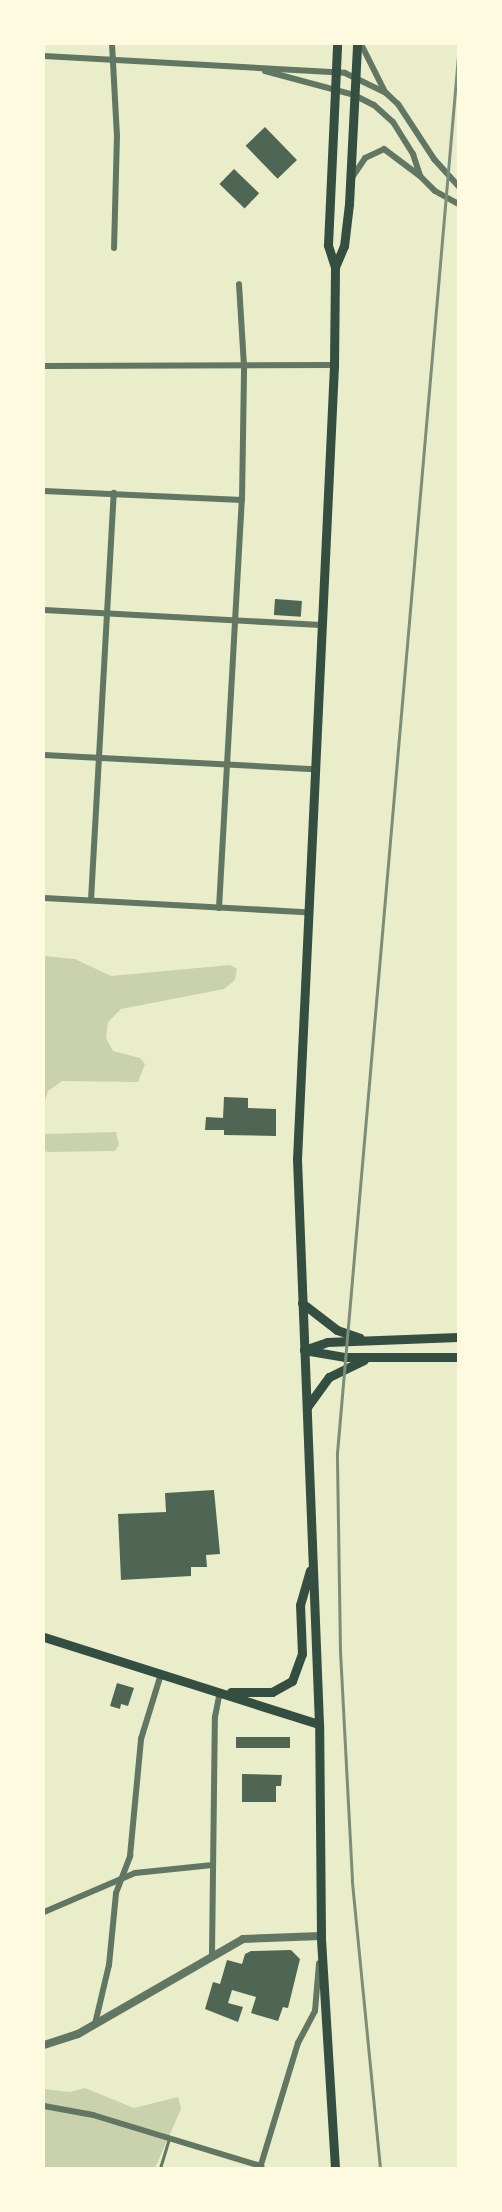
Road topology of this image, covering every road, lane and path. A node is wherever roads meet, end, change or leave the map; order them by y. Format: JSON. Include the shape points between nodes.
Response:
{"nodes":[{"id":1,"x":112,"y":44,"type":"edge"},
{"id":2,"x":337,"y":44,"type":"edge"},
{"id":3,"x":357,"y":44,"type":"edge"},
{"id":4,"x":362,"y":44,"type":"edge"},
{"id":5,"x":44,"y":56,"type":"edge"},
{"id":6,"x":112,"y":60,"type":"junction"},
{"id":7,"x":264,"y":71,"type":"junction"},
{"id":8,"x":340,"y":72,"type":"junction"},
{"id":9,"x":355,"y":77,"type":"junction"},
{"id":10,"x":335,"y":90,"type":"junction"},
{"id":11,"x":386,"y":93,"type":"junction"},
{"id":12,"x":350,"y":94,"type":"junction"},
{"id":13,"x":420,"y":176,"type":"junction"},
{"id":14,"x":351,"y":179,"type":"junction"},
{"id":15,"x":459,"y":186,"type":"edge"},
{"id":16,"x":459,"y":204,"type":"edge"},
{"id":17,"x":114,"y":248,"type":"dead end"},
{"id":18,"x":335,"y":267,"type":"junction"},
{"id":19,"x":239,"y":284,"type":"dead end"},
{"id":20,"x":334,"y":365,"type":"junction"},
{"id":21,"x":44,"y":366,"type":"edge"},
{"id":22,"x":244,"y":366,"type":"junction"},
{"id":23,"x":44,"y":491,"type":"edge"},
{"id":24,"x":114,"y":493,"type":"junction"},
{"id":25,"x":242,"y":500,"type":"junction"},
{"id":26,"x":44,"y":610,"type":"edge"},
{"id":27,"x":107,"y":614,"type":"junction"},
{"id":28,"x":235,"y":620,"type":"junction"},
{"id":29,"x":321,"y":625,"type":"junction"},
{"id":30,"x":44,"y":755,"type":"edge"},
{"id":31,"x":100,"y":758,"type":"junction"},
{"id":32,"x":228,"y":765,"type":"junction"},
{"id":33,"x":314,"y":769,"type":"junction"},
{"id":34,"x":44,"y":898,"type":"edge"},
{"id":35,"x":91,"y":900,"type":"junction"},
{"id":36,"x":219,"y":908,"type":"junction"},
{"id":37,"x":306,"y":912,"type":"junction"},
{"id":38,"x":302,"y":1303,"type":"junction"},
{"id":39,"x":459,"y":1337,"type":"edge"},
{"id":40,"x":368,"y":1340,"type":"junction"},
{"id":41,"x":304,"y":1350,"type":"junction"},
{"id":42,"x":371,"y":1357,"type":"junction"},
{"id":43,"x":459,"y":1357,"type":"edge"},
{"id":44,"x":306,"y":1409,"type":"junction"},
{"id":45,"x":313,"y":1559,"type":"junction"},
{"id":46,"x":44,"y":1637,"type":"edge"},
{"id":47,"x":161,"y":1674,"type":"junction"},
{"id":48,"x":220,"y":1692,"type":"junction"},
{"id":49,"x":319,"y":1724,"type":"junction"},
{"id":50,"x":213,"y":1865,"type":"junction"},
{"id":51,"x":120,"y":1883,"type":"junction"},
{"id":52,"x":44,"y":1912,"type":"edge"},
{"id":53,"x":321,"y":1936,"type":"junction"},
{"id":54,"x":212,"y":1954,"type":"junction"},
{"id":55,"x":95,"y":2025,"type":"junction"},
{"id":56,"x":44,"y":2045,"type":"edge"},
{"id":57,"x":44,"y":2106,"type":"edge"},
{"id":58,"x":169,"y":2138,"type":"junction"},
{"id":59,"x":260,"y":2167,"type":"edge"},
{"id":60,"x":160,"y":2169,"type":"edge"},
{"id":61,"x":335,"y":2169,"type":"edge"}],
"edges":[{"from":1,"to":6,"type":"street"},
{"from":2,"to":8,"type":"main road"},
{"from":3,"to":9,"type":"main road"},
{"from":4,"to":11,"type":"street"},
{"from":5,"to":6,"type":"street"},
{"from":6,"to":7,"type":"street"},
{"from":6,"to":17,"type":"street","via":[[116,74],[117,135]]},
{"from":7,"to":8,"type":"street","via":[[289,68]]},
{"from":7,"to":10,"type":"street"},
{"from":8,"to":9,"type":"street"},
{"from":8,"to":10,"type":"main road"},
{"from":9,"to":11,"type":"street"},
{"from":9,"to":12,"type":"main road"},
{"from":10,"to":12,"type":"street"},
{"from":10,"to":18,"type":"main road","via":[[328,244]]},
{"from":11,"to":15,"type":"street","via":[[398,104],[440,167]]},
{"from":12,"to":13,"type":"street","via":[[393,122],[413,154]]},
{"from":12,"to":14,"type":"main road"},
{"from":13,"to":14,"type":"street","via":[[384,149],[365,158]]},
{"from":13,"to":16,"type":"street","via":[[435,191]]},
{"from":14,"to":18,"type":"main road","via":[[344,246]]},
{"from":18,"to":20,"type":"main road"},
{"from":19,"to":22,"type":"street"},
{"from":20,"to":22,"type":"street"},
{"from":20,"to":29,"type":"main road"},
{"from":21,"to":22,"type":"street"},
{"from":22,"to":25,"type":"street"},
{"from":23,"to":24,"type":"street"},
{"from":24,"to":25,"type":"street"},
{"from":24,"to":27,"type":"street"},
{"from":25,"to":28,"type":"street"},
{"from":26,"to":27,"type":"street"},
{"from":27,"to":28,"type":"street"},
{"from":27,"to":31,"type":"street"},
{"from":28,"to":29,"type":"street"},
{"from":28,"to":32,"type":"street"},
{"from":29,"to":33,"type":"main road"},
{"from":30,"to":31,"type":"street"},
{"from":31,"to":32,"type":"street"},
{"from":31,"to":35,"type":"street"},
{"from":32,"to":33,"type":"street"},
{"from":32,"to":36,"type":"street"},
{"from":33,"to":37,"type":"main road"},
{"from":34,"to":35,"type":"street"},
{"from":35,"to":36,"type":"street"},
{"from":36,"to":37,"type":"street"},
{"from":37,"to":38,"type":"main road","via":[[297,1158]]},
{"from":38,"to":40,"type":"main road","via":[[337,1330]]},
{"from":38,"to":41,"type":"main road"},
{"from":39,"to":40,"type":"main road"},
{"from":40,"to":41,"type":"main road","via":[[327,1342]]},
{"from":41,"to":42,"type":"main road"},
{"from":41,"to":44,"type":"main road"},
{"from":42,"to":43,"type":"main road"},
{"from":42,"to":44,"type":"main road","via":[[329,1377]]},
{"from":44,"to":45,"type":"main road"},
{"from":45,"to":48,"type":"main road","via":[[300,1605],[302,1654],[292,1681],[272,1692]]},
{"from":45,"to":49,"type":"main road"},
{"from":46,"to":47,"type":"main road"},
{"from":47,"to":48,"type":"main road"},
{"from":47,"to":51,"type":"street","via":[[141,1739],[130,1856]]},
{"from":48,"to":49,"type":"main road"},
{"from":48,"to":50,"type":"street","via":[[215,1717]]},
{"from":49,"to":53,"type":"main road"},
{"from":50,"to":51,"type":"street","via":[[135,1874]]},
{"from":50,"to":54,"type":"street"},
{"from":51,"to":52,"type":"street"},
{"from":51,"to":55,"type":"street","via":[[113,1906],[109,1965]]},
{"from":53,"to":54,"type":"street","via":[[254,1937]]},
{"from":53,"to":59,"type":"street","via":[[315,2011],[298,2043]]},
{"from":53,"to":61,"type":"main road"},
{"from":54,"to":55,"type":"street"},
{"from":55,"to":56,"type":"street"},
{"from":57,"to":58,"type":"street","via":[[93,2115]]},
{"from":58,"to":59,"type":"street"},
{"from":58,"to":60,"type":"lane"}]}
